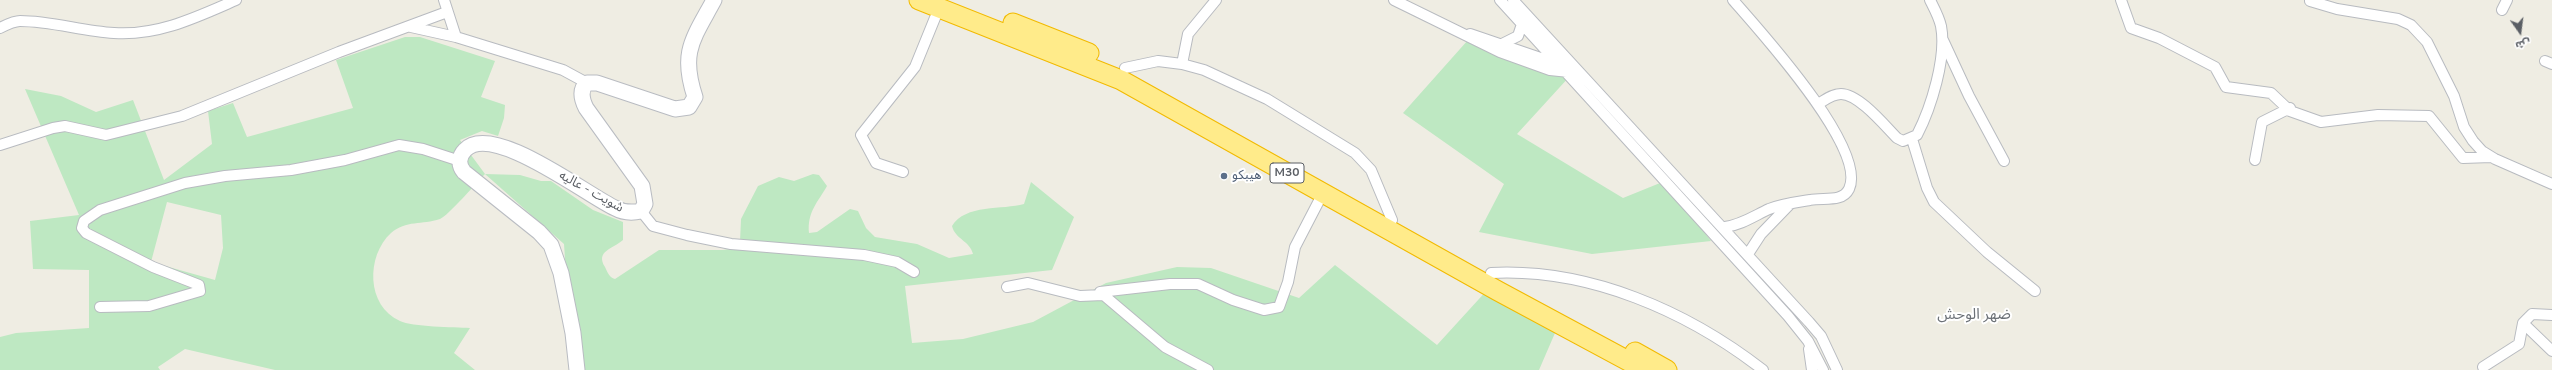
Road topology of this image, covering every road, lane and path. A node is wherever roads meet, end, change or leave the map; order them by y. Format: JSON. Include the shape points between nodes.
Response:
{"nodes":[{"id":1,"x":236,"y":0,"type":"edge"},
{"id":2,"x":444,"y":0,"type":"edge"},
{"id":3,"x":714,"y":0,"type":"edge"},
{"id":4,"x":919,"y":0,"type":"edge"},
{"id":5,"x":1216,"y":0,"type":"edge"},
{"id":6,"x":1394,"y":0,"type":"edge"},
{"id":7,"x":1500,"y":0,"type":"edge"},
{"id":8,"x":1514,"y":0,"type":"edge"},
{"id":9,"x":1733,"y":0,"type":"edge"},
{"id":10,"x":1930,"y":0,"type":"edge"},
{"id":11,"x":2121,"y":0,"type":"edge"},
{"id":12,"x":2507,"y":0,"type":"edge"},
{"id":13,"x":2310,"y":1,"type":"dead end"},
{"id":14,"x":945,"y":4,"type":"edge"},
{"id":15,"x":2502,"y":10,"type":"dead end"},
{"id":16,"x":447,"y":12,"type":"junction"},
{"id":17,"x":970,"y":14,"type":"junction"},
{"id":18,"x":1522,"y":24,"type":"junction"},
{"id":19,"x":411,"y":27,"type":"junction"},
{"id":20,"x":0,"y":28,"type":"edge"},
{"id":21,"x":1461,"y":32,"type":"junction"},
{"id":22,"x":456,"y":37,"type":"junction"},
{"id":23,"x":1942,"y":38,"type":"junction"},
{"id":24,"x":1502,"y":44,"type":"junction"},
{"id":25,"x":1182,"y":64,"type":"junction"},
{"id":26,"x":1125,"y":68,"type":"junction"},
{"id":27,"x":1570,"y":68,"type":"junction"},
{"id":28,"x":587,"y":83,"type":"junction"},
{"id":29,"x":1818,"y":104,"type":"junction"},
{"id":30,"x":2289,"y":108,"type":"junction"},
{"id":31,"x":1912,"y":139,"type":"junction"},
{"id":32,"x":0,"y":145,"type":"edge"},
{"id":33,"x":1266,"y":155,"type":"junction"},
{"id":34,"x":2491,"y":157,"type":"junction"},
{"id":35,"x":2255,"y":160,"type":"dead end"},
{"id":36,"x":460,"y":161,"type":"junction"},
{"id":37,"x":2004,"y":161,"type":"dead end"},
{"id":38,"x":903,"y":172,"type":"dead end"},
{"id":39,"x":2552,"y":184,"type":"edge"},
{"id":40,"x":1323,"y":193,"type":"junction"},
{"id":41,"x":1790,"y":204,"type":"junction"},
{"id":42,"x":641,"y":211,"type":"junction"},
{"id":43,"x":1392,"y":220,"type":"junction"},
{"id":44,"x":1725,"y":227,"type":"junction"},
{"id":45,"x":1748,"y":254,"type":"junction"},
{"id":46,"x":914,"y":272,"type":"dead end"},
{"id":47,"x":1491,"y":273,"type":"junction"},
{"id":48,"x":1007,"y":288,"type":"dead end"},
{"id":49,"x":2035,"y":291,"type":"dead end"},
{"id":50,"x":1103,"y":295,"type":"junction"},
{"id":51,"x":100,"y":307,"type":"dead end"},
{"id":52,"x":2552,"y":315,"type":"edge"},
{"id":53,"x":2523,"y":323,"type":"junction"},
{"id":54,"x":1808,"y":341,"type":"junction"},
{"id":55,"x":2552,"y":351,"type":"edge"},
{"id":56,"x":2483,"y":367,"type":"dead end"},
{"id":57,"x":577,"y":370,"type":"edge"},
{"id":58,"x":1208,"y":370,"type":"edge"},
{"id":59,"x":1645,"y":370,"type":"edge"},
{"id":60,"x":1667,"y":370,"type":"edge"},
{"id":61,"x":1763,"y":370,"type":"edge"},
{"id":62,"x":1812,"y":370,"type":"edge"},
{"id":63,"x":1823,"y":370,"type":"edge"},
{"id":64,"x":1837,"y":370,"type":"edge"}],
"edges":[{"from":1,"to":20,"type":"street","via":[[191,20],[165,28],[115,33],[18,20]]},
{"from":2,"to":16,"type":"street"},
{"from":3,"to":28,"type":"street","via":[[689,48],[687,65],[695,97],[689,107],[675,108],[643,100],[614,88]]},
{"from":4,"to":14,"type":"highway","number":"M30"},
{"from":5,"to":25,"type":"street","via":[[1188,34]]},
{"from":6,"to":21,"type":"street"},
{"from":7,"to":18,"type":"street"},
{"from":8,"to":27,"type":"street"},
{"from":9,"to":29,"type":"street","via":[[1794,70]]},
{"from":10,"to":23,"type":"street","via":[[1941,26]]},
{"from":11,"to":30,"type":"street","via":[[2131,28],[2159,38],[2215,67],[2226,87],[2271,93]]},
{"from":12,"to":15,"type":"street"},
{"from":13,"to":34,"type":"street","via":[[2337,9],[2398,19],[2411,25],[2427,42],[2454,96],[2464,127],[2473,141]]},
{"from":14,"to":17,"type":"highway","number":"M30"},
{"from":14,"to":38,"type":"street","via":[[915,67],[861,136],[876,163]]},
{"from":16,"to":19,"type":"street"},
{"from":16,"to":22,"type":"street"},
{"from":17,"to":26,"type":"highway","number":"M30","via":[[1058,40]]},
{"from":17,"to":33,"type":"highway","number":"M30","via":[[1121,80]]},
{"from":18,"to":24,"type":"street","via":[[1518,36]]},
{"from":18,"to":27,"type":"street"},
{"from":19,"to":22,"type":"street"},
{"from":19,"to":32,"type":"street","via":[[339,52],[218,103],[133,130],[106,135],[65,126]]},
{"from":21,"to":24,"type":"street","via":[[1482,36]]},
{"from":21,"to":27,"type":"street","via":[[1517,59],[1550,70]]},
{"from":22,"to":28,"type":"street","via":[[563,70]]},
{"from":23,"to":31,"type":"street","via":[[1929,107],[1917,135]]},
{"from":23,"to":37,"type":"street"},
{"from":24,"to":27,"type":"street","via":[[1520,53]]},
{"from":25,"to":26,"type":"street","via":[[1158,61]]},
{"from":25,"to":43,"type":"street","via":[[1204,70],[1267,99],[1355,153],[1371,170]]},
{"from":26,"to":33,"type":"highway","number":"M30"},
{"from":27,"to":44,"type":"street"},
{"from":27,"to":54,"type":"street"},
{"from":28,"to":42,"type":"street","name":"شويت - عاليه","via":[[582,91],[582,100],[642,186],[645,204]]},
{"from":29,"to":31,"type":"street","via":[[1842,94],[1856,100],[1897,138],[1903,141]]},
{"from":29,"to":41,"type":"street","via":[[1847,157],[1850,168],[1849,188],[1844,195],[1835,198]]},
{"from":30,"to":34,"type":"street","via":[[2321,122],[2378,115],[2428,116],[2463,158]]},
{"from":30,"to":35,"type":"street","via":[[2262,122]]},
{"from":31,"to":49,"type":"street","via":[[1934,202],[1987,252]]},
{"from":33,"to":40,"type":"highway","number":"M30"},
{"from":33,"to":43,"type":"highway","number":"M30"},
{"from":34,"to":39,"type":"street"},
{"from":36,"to":42,"type":"street","name":"شويت - عاليه","via":[[470,146],[480,143],[495,145],[535,161],[615,208],[633,213]]},
{"from":36,"to":51,"type":"street","via":[[399,145],[345,160],[291,170],[225,176],[184,183],[100,210],[85,219],[82,228],[86,233],[103,244],[153,267],[200,285],[200,291],[149,306]]},
{"from":36,"to":57,"type":"street","via":[[464,172],[544,236],[551,245],[561,273]]},
{"from":40,"to":50,"type":"street","via":[[1295,247],[1279,307],[1264,310],[1233,300],[1198,284],[1170,284],[1100,292]]},
{"from":40,"to":59,"type":"highway","number":"M30"},
{"from":41,"to":44,"type":"street","via":[[1769,209],[1737,225]]},
{"from":41,"to":45,"type":"street","via":[[1761,234]]},
{"from":42,"to":46,"type":"street","via":[[653,226],[688,235],[731,244],[864,255],[897,262]]},
{"from":43,"to":47,"type":"highway","number":"M30"},
{"from":44,"to":45,"type":"street"},
{"from":45,"to":64,"type":"street","via":[[1821,336]]},
{"from":47,"to":60,"type":"highway","number":"M30"},
{"from":47,"to":61,"type":"street","via":[[1548,275],[1585,283],[1653,305],[1700,326]]},
{"from":48,"to":50,"type":"street","via":[[1028,283],[1080,296]]},
{"from":50,"to":58,"type":"street","via":[[1165,347]]},
{"from":52,"to":53,"type":"street","via":[[2532,314]]},
{"from":53,"to":55,"type":"street"},
{"from":53,"to":56,"type":"street","via":[[2519,344]]},
{"from":54,"to":62,"type":"street"},
{"from":54,"to":63,"type":"street"}]}
